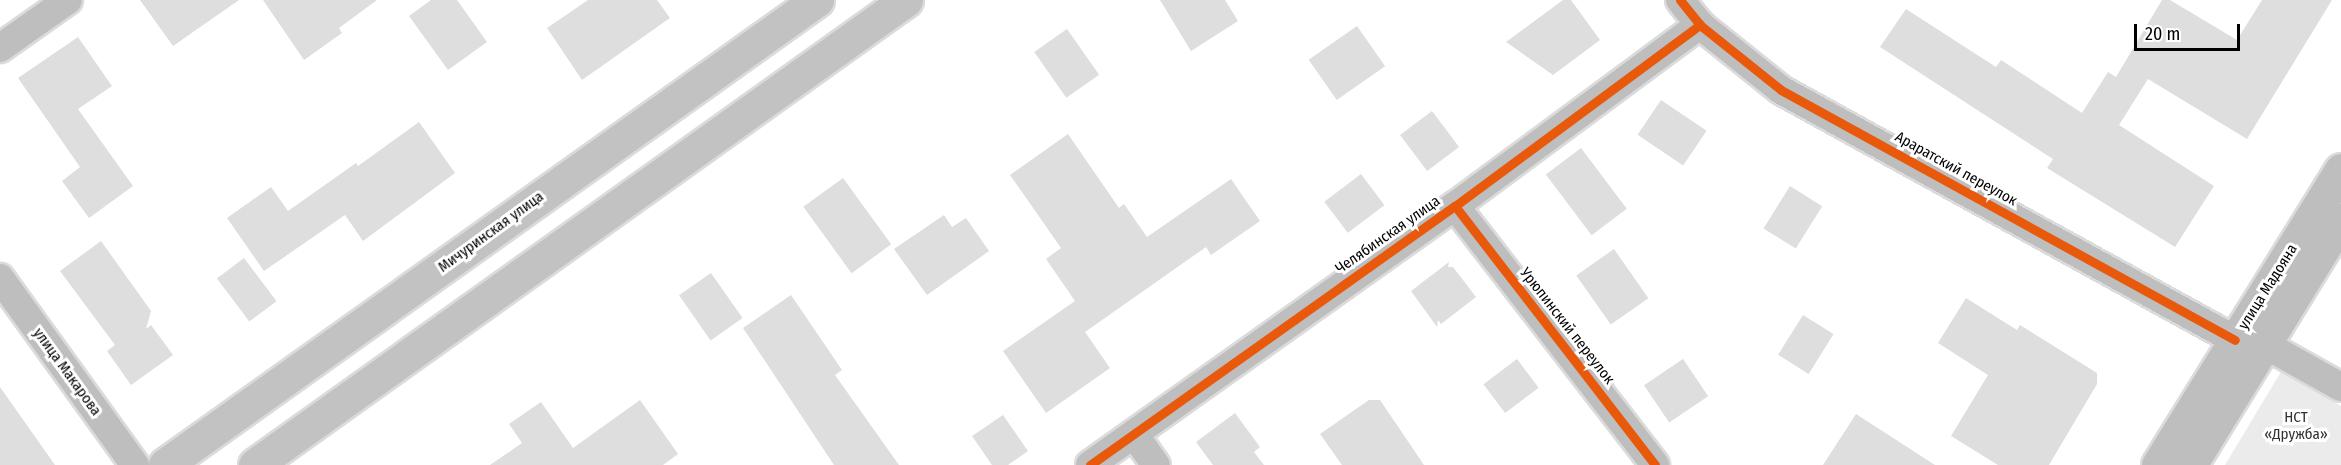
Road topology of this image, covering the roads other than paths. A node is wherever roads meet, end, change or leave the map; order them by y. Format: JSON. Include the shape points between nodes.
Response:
{"nodes":[{"id":1,"x":68,"y":0,"type":"edge"},
{"id":2,"x":816,"y":0,"type":"edge"},
{"id":3,"x":906,"y":0,"type":"edge"},
{"id":4,"x":1680,"y":0,"type":"edge"},
{"id":5,"x":1700,"y":26,"type":"junction"},
{"id":6,"x":0,"y":48,"type":"edge"},
{"id":7,"x":2341,"y":171,"type":"edge"},
{"id":8,"x":1455,"y":206,"type":"junction"},
{"id":9,"x":2341,"y":220,"type":"edge"},
{"id":10,"x":0,"y":278,"type":"edge"},
{"id":11,"x":2249,"y":342,"type":"junction"},
{"id":12,"x":2341,"y":387,"type":"edge"},
{"id":13,"x":1134,"y":434,"type":"junction"},
{"id":14,"x":135,"y":465,"type":"edge"},
{"id":15,"x":165,"y":465,"type":"edge"},
{"id":16,"x":255,"y":465,"type":"edge"},
{"id":17,"x":1090,"y":465,"type":"edge"},
{"id":18,"x":1156,"y":465,"type":"edge"},
{"id":19,"x":1655,"y":465,"type":"edge"},
{"id":20,"x":2158,"y":465,"type":"edge"},
{"id":21,"x":2190,"y":465,"type":"edge"}],
"edges":[{"from":1,"to":6,"type":"street"},
{"from":2,"to":15,"type":"main road","name":"Мичуринская улица"},
{"from":3,"to":16,"type":"main road"},
{"from":4,"to":5,"type":"street","name":"Араратский переулок"},
{"from":5,"to":8,"type":"street","name":"Челябинская улица"},
{"from":5,"to":11,"type":"street","name":"Араратский переулок","via":[[1781,90]]},
{"from":7,"to":11,"type":"main road","name":"улица Мадояна"},
{"from":8,"to":13,"type":"street","name":"Челябинская улица"},
{"from":8,"to":19,"type":"street","name":"Урюпинский переулок"},
{"from":9,"to":11,"type":"main road","name":"улица Мадояна"},
{"from":10,"to":14,"type":"street","name":"улица Макарова"},
{"from":11,"to":12,"type":"street","name":"Араратский переулок"},
{"from":11,"to":20,"type":"main road","name":"улица Мадояна"},
{"from":11,"to":21,"type":"main road","name":"улица Мадояна"},
{"from":13,"to":17,"type":"street","name":"Челябинская улица"},
{"from":13,"to":18,"type":"street"}]}
